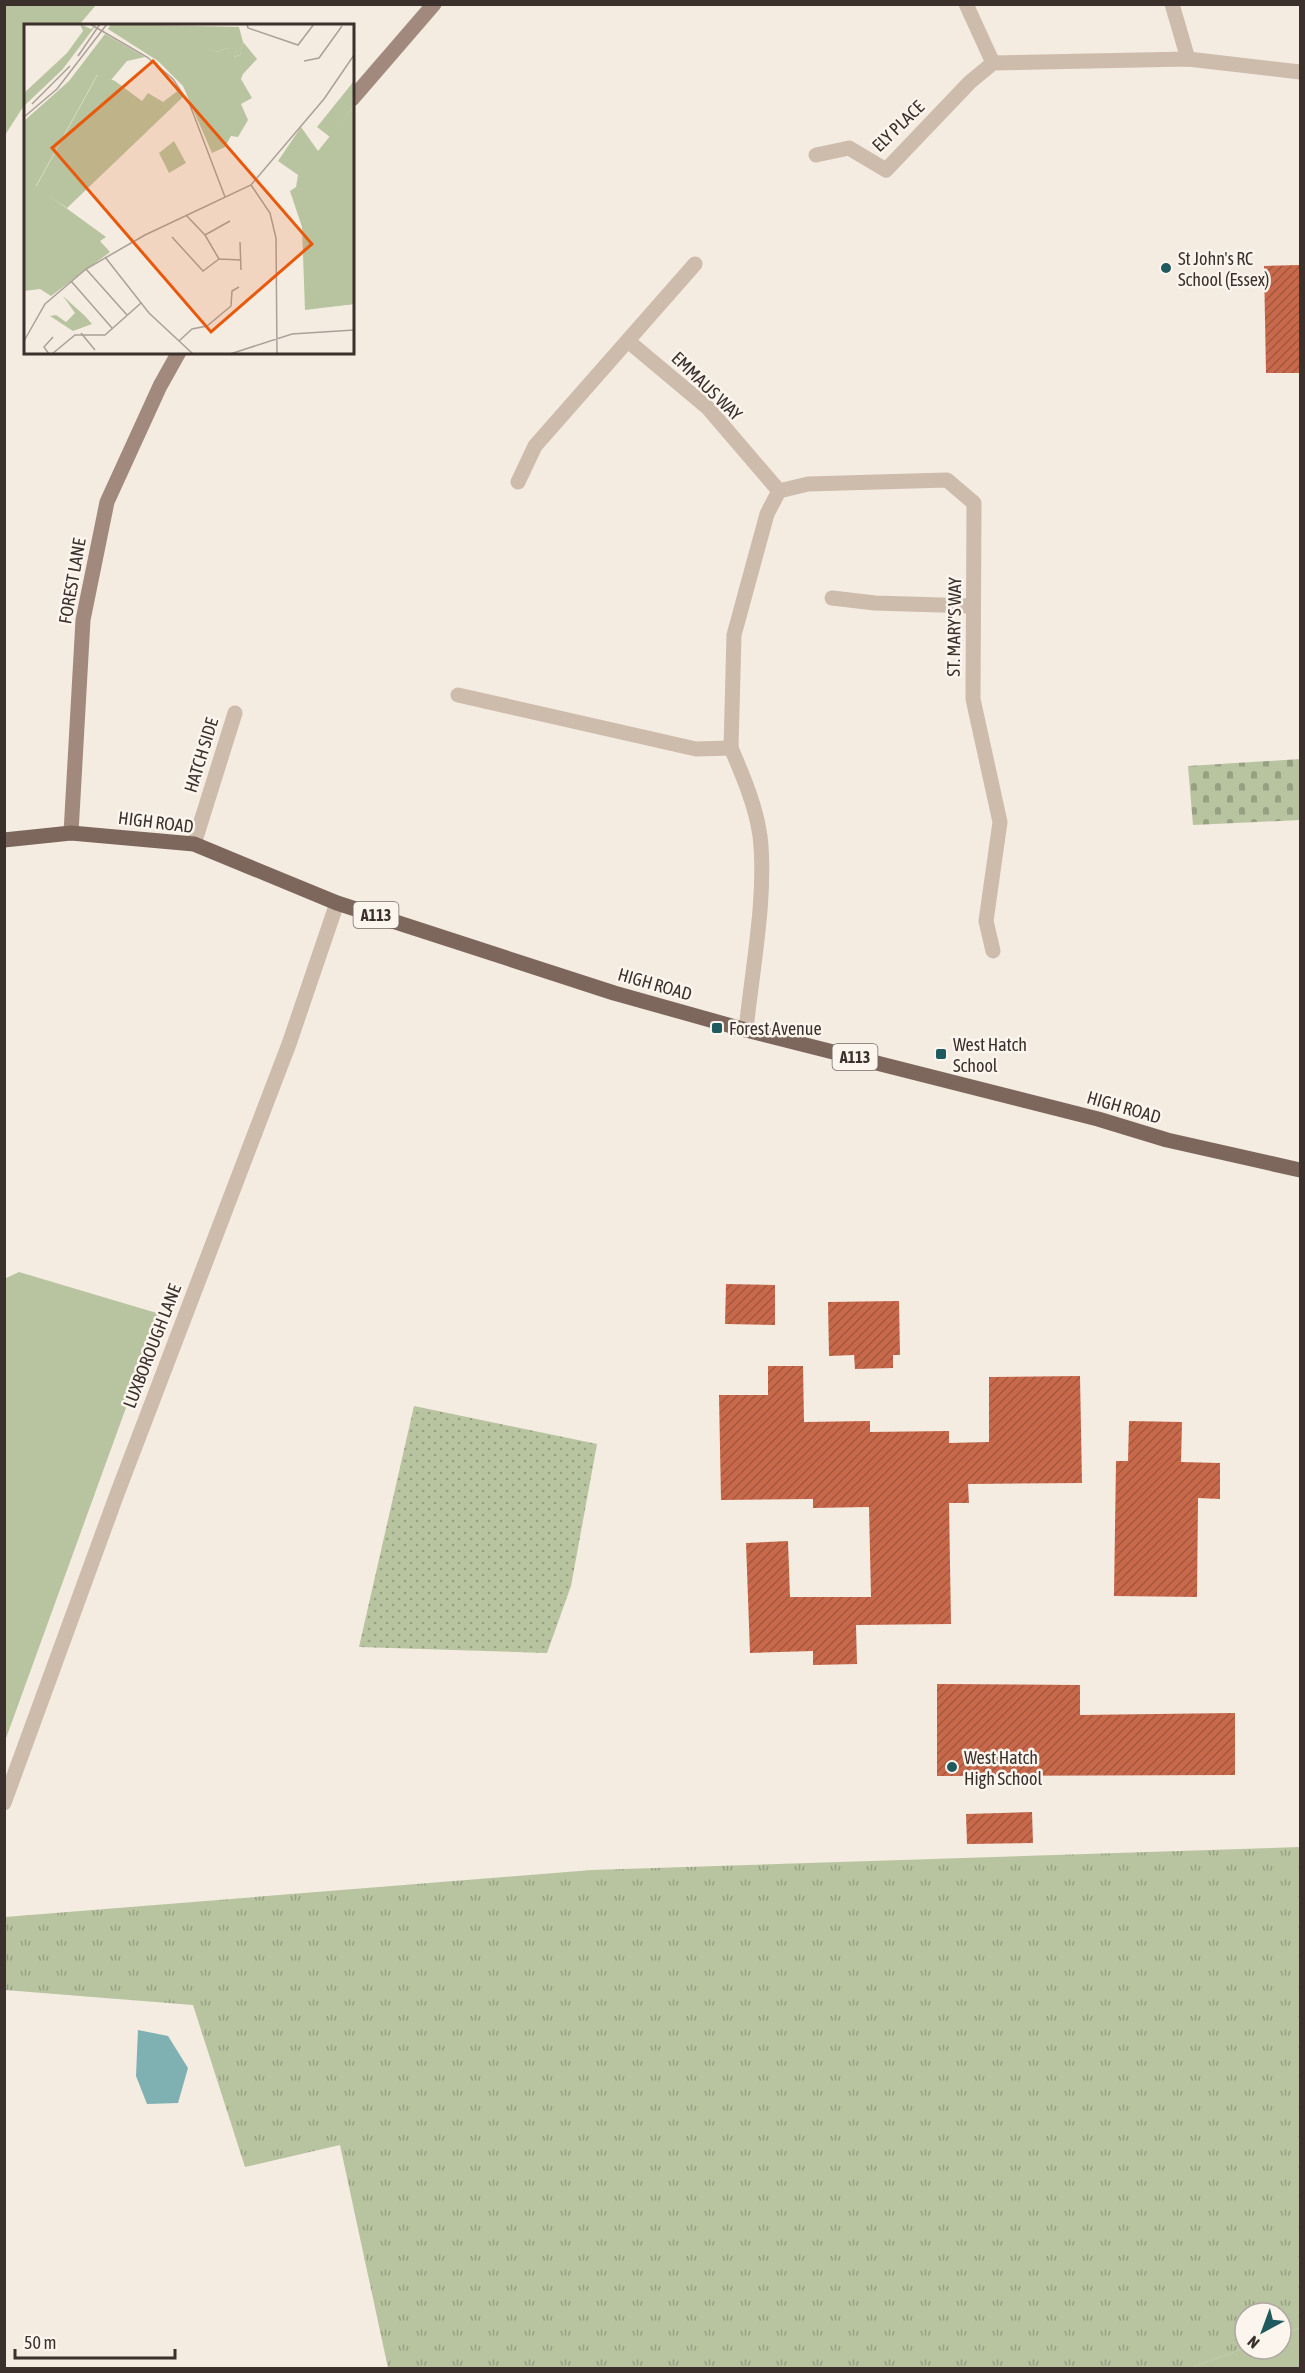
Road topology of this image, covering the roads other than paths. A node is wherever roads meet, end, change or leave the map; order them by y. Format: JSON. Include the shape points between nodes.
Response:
{"nodes":[{"id":1,"x":434,"y":4,"type":"edge"},
{"id":2,"x":966,"y":4,"type":"edge"},
{"id":3,"x":1172,"y":4,"type":"edge"},
{"id":4,"x":1188,"y":59,"type":"junction"},
{"id":5,"x":993,"y":63,"type":"junction"},
{"id":6,"x":1300,"y":72,"type":"edge"},
{"id":7,"x":354,"y":97,"type":"edge"},
{"id":8,"x":816,"y":155,"type":"dead end"},
{"id":9,"x":695,"y":264,"type":"dead end"},
{"id":10,"x":628,"y":341,"type":"junction"},
{"id":11,"x":178,"y":354,"type":"edge"},
{"id":12,"x":518,"y":482,"type":"dead end"},
{"id":13,"x":779,"y":491,"type":"junction"},
{"id":14,"x":832,"y":598,"type":"dead end"},
{"id":15,"x":973,"y":606,"type":"junction"},
{"id":16,"x":458,"y":695,"type":"dead end"},
{"id":17,"x":235,"y":713,"type":"dead end"},
{"id":18,"x":731,"y":748,"type":"junction"},
{"id":19,"x":71,"y":832,"type":"junction"},
{"id":20,"x":4,"y":840,"type":"edge"},
{"id":21,"x":194,"y":844,"type":"junction"},
{"id":22,"x":337,"y":903,"type":"junction"},
{"id":23,"x":993,"y":951,"type":"dead end"},
{"id":24,"x":746,"y":1030,"type":"junction"},
{"id":25,"x":1300,"y":1170,"type":"edge"},
{"id":26,"x":4,"y":1803,"type":"edge"}],
"edges":[{"from":1,"to":7,"type":"street"},
{"from":2,"to":5,"type":"street"},
{"from":3,"to":4,"type":"street"},
{"from":4,"to":5,"type":"street"},
{"from":4,"to":6,"type":"street"},
{"from":5,"to":8,"type":"street","name":"ELY PLACE","via":[[886,170],[849,148]]},
{"from":9,"to":10,"type":"street"},
{"from":10,"to":12,"type":"street","via":[[536,446]]},
{"from":10,"to":13,"type":"street","name":"EMMAUS WAY","via":[[708,408]]},
{"from":11,"to":19,"type":"street","name":"FOREST LANE","via":[[107,502],[82,620]]},
{"from":13,"to":15,"type":"street","name":"ST. MARY'S WAY","via":[[808,484],[947,480],[974,503]]},
{"from":13,"to":18,"type":"street","via":[[767,514],[734,635]]},
{"from":14,"to":15,"type":"street"},
{"from":15,"to":23,"type":"street","name":"ST. MARY'S WAY","via":[[973,699],[1000,822],[986,921]]},
{"from":16,"to":18,"type":"street","via":[[696,749]]},
{"from":17,"to":21,"type":"street","name":"HATCH SIDE"},
{"from":18,"to":24,"type":"street","via":[[747,784],[760,834],[761,874]]},
{"from":19,"to":20,"type":"main road","name":"HIGH ROAD","number":"A113"},
{"from":19,"to":21,"type":"main road","name":"HIGH ROAD","number":"A113"},
{"from":21,"to":22,"type":"main road","name":"HIGH ROAD","number":"A113"},
{"from":22,"to":24,"type":"main road","name":"HIGH ROAD","number":"A113","via":[[614,993]]},
{"from":22,"to":26,"type":"street","name":"LUXBOROUGH LANE","via":[[289,1044]]},
{"from":24,"to":25,"type":"main road","name":"HIGH ROAD","number":"A113","via":[[1167,1140]]}]}
